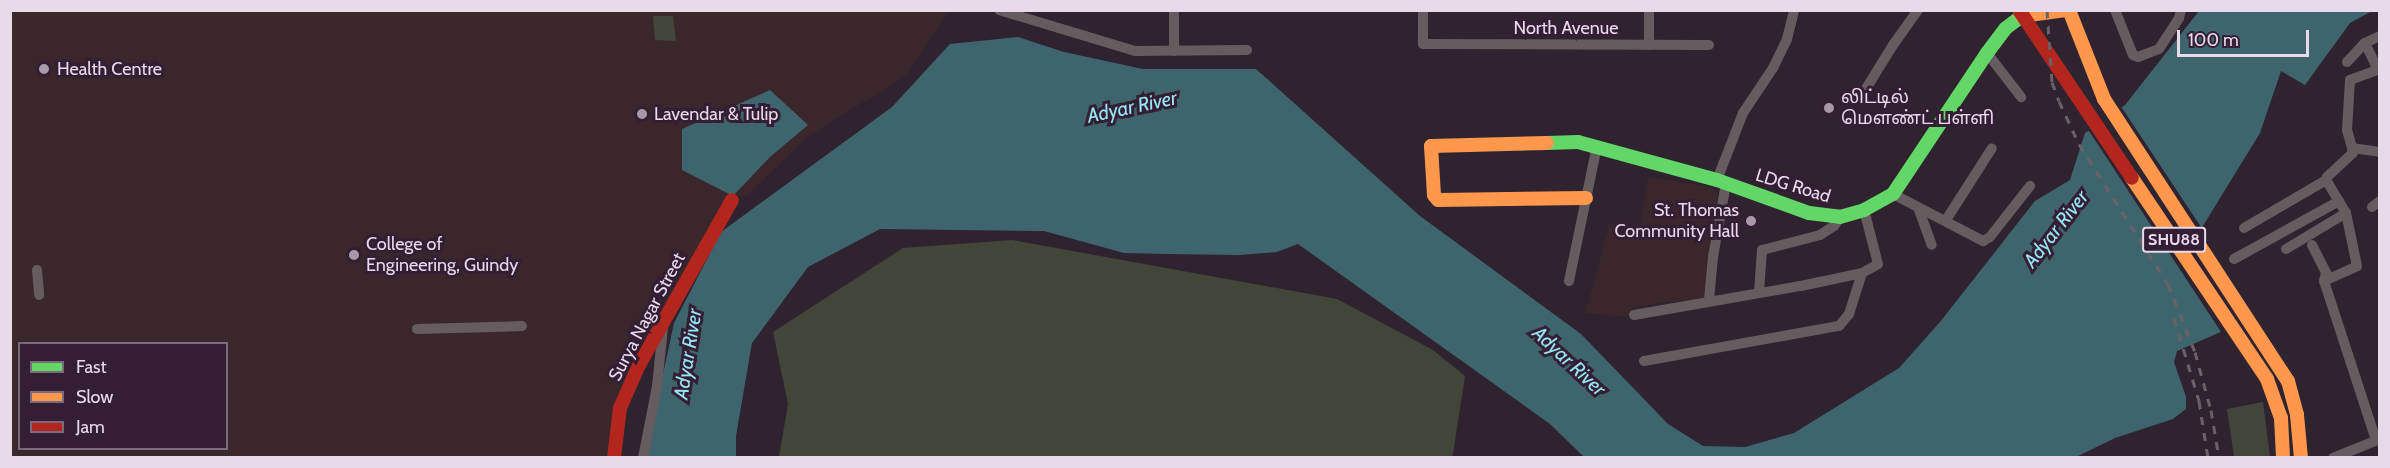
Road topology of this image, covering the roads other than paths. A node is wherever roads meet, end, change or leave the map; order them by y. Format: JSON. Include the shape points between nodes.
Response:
{"nodes":[{"id":1,"x":999,"y":10,"type":"edge"},
{"id":2,"x":1174,"y":10,"type":"edge"},
{"id":3,"x":1423,"y":10,"type":"edge"},
{"id":4,"x":1649,"y":10,"type":"edge"},
{"id":5,"x":1794,"y":10,"type":"edge"},
{"id":6,"x":1918,"y":10,"type":"edge"},
{"id":7,"x":2067,"y":10,"type":"edge"},
{"id":8,"x":2115,"y":10,"type":"edge"},
{"id":9,"x":2181,"y":10,"type":"edge"},
{"id":10,"x":2021,"y":14,"type":"edge"},
{"id":11,"x":2379,"y":36,"type":"edge"},
{"id":12,"x":2365,"y":43,"type":"junction"},
{"id":13,"x":1649,"y":45,"type":"junction"},
{"id":14,"x":1709,"y":45,"type":"dead end"},
{"id":15,"x":1247,"y":50,"type":"dead end"},
{"id":16,"x":1174,"y":51,"type":"junction"},
{"id":17,"x":1987,"y":53,"type":"junction"},
{"id":18,"x":2347,"y":62,"type":"dead end"},
{"id":19,"x":2379,"y":69,"type":"edge"},
{"id":20,"x":1864,"y":92,"type":"dead end"},
{"id":21,"x":2020,"y":97,"type":"dead end"},
{"id":22,"x":1597,"y":146,"type":"junction"},
{"id":23,"x":1992,"y":148,"type":"dead end"},
{"id":24,"x":2352,"y":148,"type":"junction"},
{"id":25,"x":2379,"y":152,"type":"edge"},
{"id":26,"x":2326,"y":180,"type":"junction"},
{"id":27,"x":1722,"y":182,"type":"junction"},
{"id":28,"x":2030,"y":186,"type":"dead end"},
{"id":29,"x":1893,"y":194,"type":"junction"},
{"id":30,"x":1586,"y":198,"type":"junction"},
{"id":31,"x":732,"y":200,"type":"dead end"},
{"id":32,"x":2339,"y":201,"type":"junction"},
{"id":33,"x":1864,"y":210,"type":"junction"},
{"id":34,"x":1920,"y":210,"type":"junction"},
{"id":35,"x":2346,"y":213,"type":"junction"},
{"id":36,"x":1840,"y":217,"type":"junction"},
{"id":37,"x":1946,"y":220,"type":"junction"},
{"id":38,"x":2244,"y":228,"type":"dead end"},
{"id":39,"x":1932,"y":245,"type":"dead end"},
{"id":40,"x":2313,"y":245,"type":"dead end"},
{"id":41,"x":2286,"y":249,"type":"dead end"},
{"id":42,"x":2234,"y":259,"type":"dead end"},
{"id":43,"x":37,"y":270,"type":"dead end"},
{"id":44,"x":1862,"y":273,"type":"junction"},
{"id":45,"x":1569,"y":281,"type":"dead end"},
{"id":46,"x":2324,"y":281,"type":"junction"},
{"id":47,"x":1759,"y":292,"type":"junction"},
{"id":48,"x":39,"y":295,"type":"dead end"},
{"id":49,"x":1710,"y":300,"type":"junction"},
{"id":50,"x":1634,"y":315,"type":"dead end"},
{"id":51,"x":664,"y":320,"type":"junction"},
{"id":52,"x":522,"y":326,"type":"dead end"},
{"id":53,"x":417,"y":328,"type":"dead end"},
{"id":54,"x":1644,"y":361,"type":"dead end"},
{"id":55,"x":2378,"y":439,"type":"edge"},
{"id":56,"x":614,"y":458,"type":"edge"},
{"id":57,"x":643,"y":458,"type":"edge"},
{"id":58,"x":2283,"y":458,"type":"edge"},
{"id":59,"x":2301,"y":458,"type":"edge"},
{"id":60,"x":2333,"y":458,"type":"edge"}],
"edges":[{"from":1,"to":16,"type":"street","via":[[1135,51]]},
{"from":2,"to":16,"type":"street"},
{"from":3,"to":13,"type":"street","name":"North Avenue","via":[[1423,44]]},
{"from":4,"to":13,"type":"street"},
{"from":5,"to":27,"type":"street","via":[[1783,47],[1743,113]]},
{"from":6,"to":20,"type":"street"},
{"from":7,"to":10,"type":"street","number":"SHU88"},
{"from":7,"to":59,"type":"street","number":"SHU88","via":[[2104,99],[2275,359],[2293,395]]},
{"from":8,"to":9,"type":"street","via":[[2133,55],[2138,57],[2159,49]]},
{"from":10,"to":17,"type":"street","name":"LDG Road"},
{"from":10,"to":58,"type":"street","number":"SHU88","via":[[2270,385],[2279,410]]},
{"from":11,"to":12,"type":"street"},
{"from":12,"to":18,"type":"street"},
{"from":12,"to":19,"type":"street"},
{"from":13,"to":14,"type":"street","name":"North Avenue"},
{"from":15,"to":16,"type":"street"},
{"from":17,"to":21,"type":"street"},
{"from":17,"to":29,"type":"street","name":"LDG Road"},
{"from":19,"to":24,"type":"street","via":[[2349,83],[2347,130]]},
{"from":22,"to":27,"type":"street","name":"LDG Road"},
{"from":22,"to":30,"type":"street"},
{"from":22,"to":30,"type":"street","name":"LDG Road","via":[[1578,142],[1431,146],[1434,195],[1438,200]]},
{"from":23,"to":37,"type":"street"},
{"from":24,"to":25,"type":"street"},
{"from":24,"to":26,"type":"street","via":[[2353,153]]},
{"from":26,"to":32,"type":"street"},
{"from":26,"to":38,"type":"street"},
{"from":27,"to":36,"type":"street","name":"LDG Road","via":[[1809,213]]},
{"from":27,"to":49,"type":"street"},
{"from":28,"to":37,"type":"street","via":[[1986,241]]},
{"from":29,"to":33,"type":"street","name":"LDG Road"},
{"from":29,"to":34,"type":"street"},
{"from":30,"to":45,"type":"street"},
{"from":31,"to":51,"type":"street","name":"Surya Nagar Street"},
{"from":32,"to":35,"type":"street"},
{"from":32,"to":42,"type":"street"},
{"from":33,"to":36,"type":"street","name":"LDG Road"},
{"from":33,"to":44,"type":"street","via":[[1878,264]]},
{"from":34,"to":37,"type":"street"},
{"from":34,"to":39,"type":"street"},
{"from":35,"to":41,"type":"street"},
{"from":35,"to":46,"type":"street","via":[[2357,266]]},
{"from":36,"to":47,"type":"street","via":[[1820,235],[1762,250]]},
{"from":40,"to":46,"type":"street","via":[[2326,273]]},
{"from":43,"to":48,"type":"street"},
{"from":44,"to":47,"type":"street"},
{"from":44,"to":54,"type":"street","via":[[1849,314],[1839,326]]},
{"from":46,"to":55,"type":"street"},
{"from":47,"to":49,"type":"street"},
{"from":49,"to":50,"type":"street"},
{"from":51,"to":56,"type":"street","name":"Surya Nagar Street","via":[[620,408]]},
{"from":51,"to":57,"type":"street","via":[[657,386]]},
{"from":52,"to":53,"type":"street"},
{"from":55,"to":60,"type":"street"}]}
